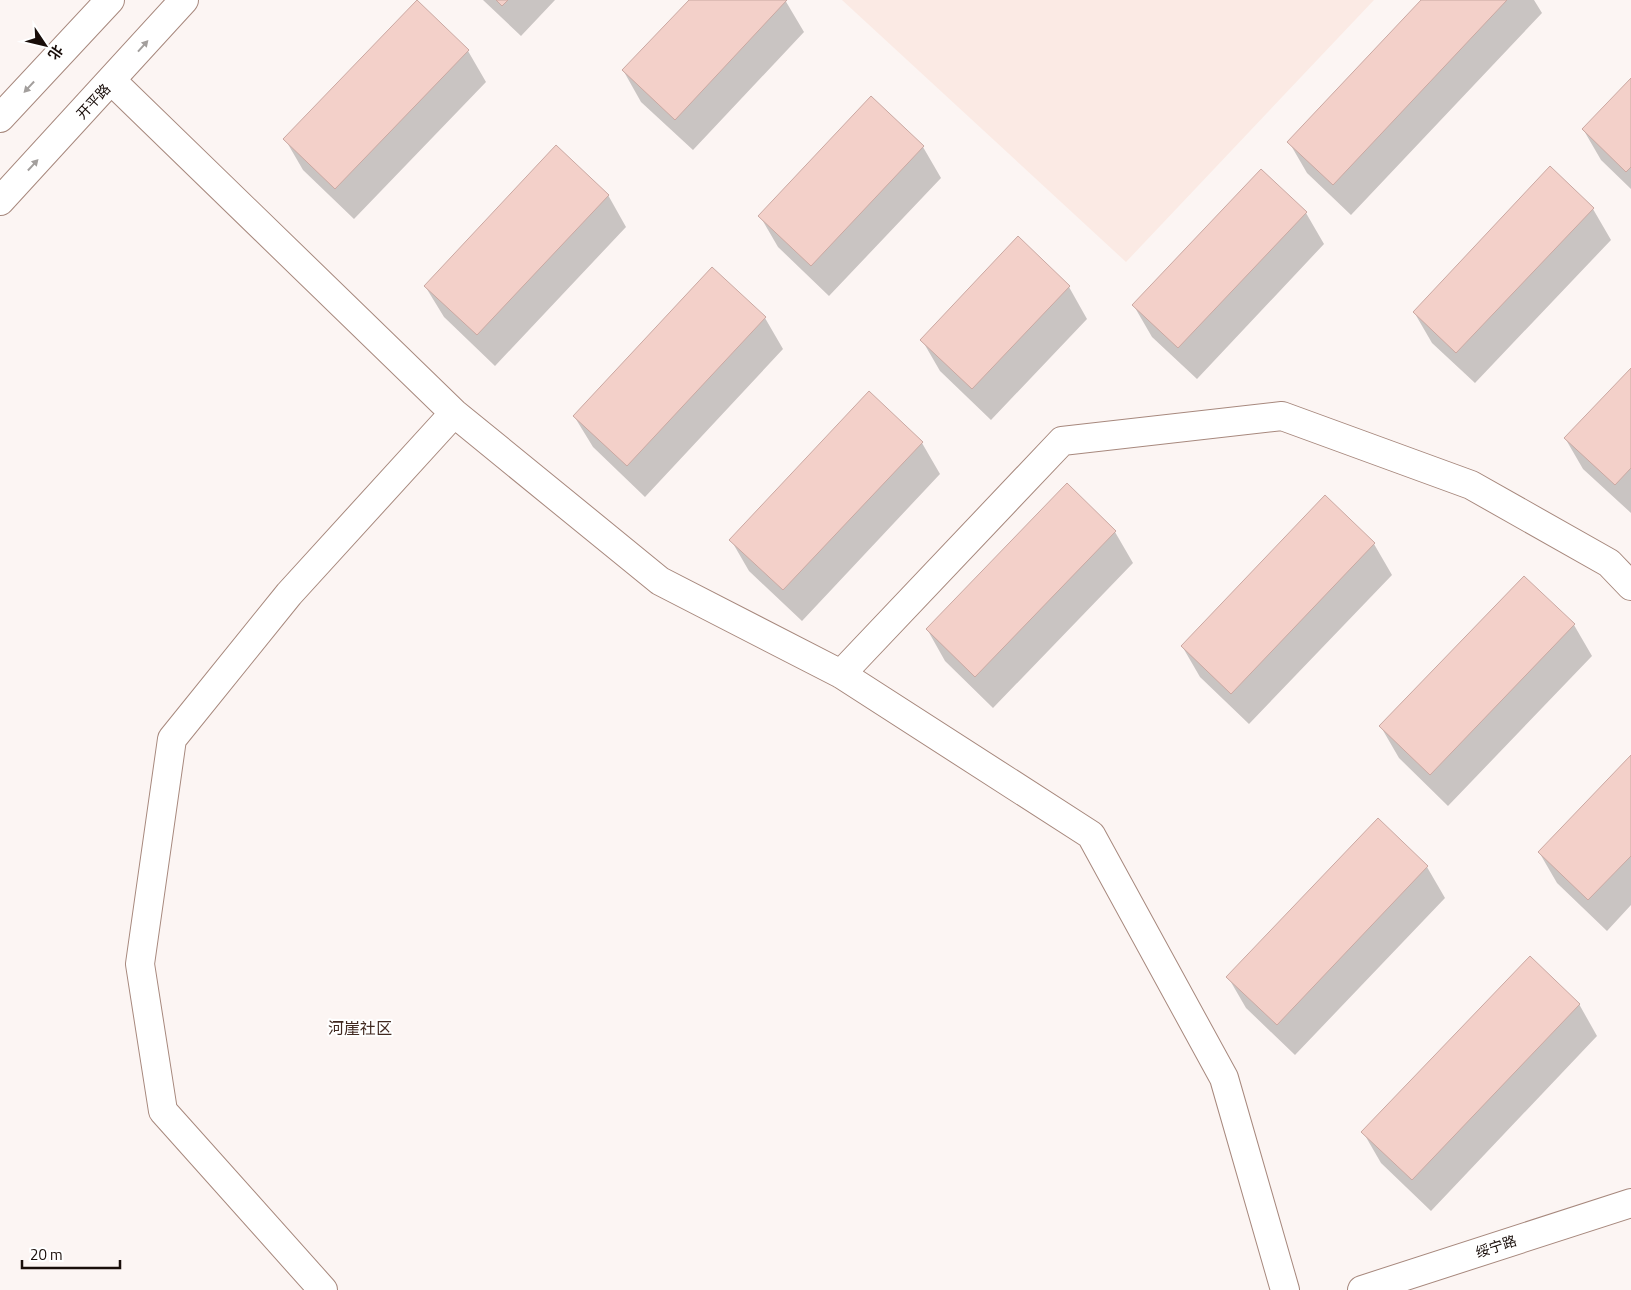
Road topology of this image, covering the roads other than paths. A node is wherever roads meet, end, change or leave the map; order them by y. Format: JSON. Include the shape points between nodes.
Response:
{"nodes":[{"id":1,"x":110,"y":0,"type":"edge"},
{"id":2,"x":184,"y":0,"type":"edge"},
{"id":3,"x":112,"y":81,"type":"junction"},
{"id":4,"x":0,"y":118,"type":"edge"},
{"id":5,"x":0,"y":201,"type":"edge"},
{"id":6,"x":454,"y":413,"type":"junction"},
{"id":7,"x":1631,"y":586,"type":"edge"},
{"id":8,"x":841,"y":674,"type":"junction"},
{"id":9,"x":1631,"y":1203,"type":"edge"},
{"id":10,"x":323,"y":1290,"type":"edge"},
{"id":11,"x":1284,"y":1290,"type":"edge"},
{"id":12,"x":1362,"y":1290,"type":"edge"}],
"edges":[{"from":1,"to":4,"type":"street","one_way":true},
{"from":3,"to":2,"type":"street","name":"开平路","one_way":true},
{"from":5,"to":3,"type":"street","name":"开平路","one_way":true},
{"from":3,"to":6,"type":"street"},
{"from":6,"to":8,"type":"street","via":[[660,582]]},
{"from":6,"to":10,"type":"street","via":[[289,594],[172,740],[140,964],[163,1111]]},
{"from":7,"to":8,"type":"street","via":[[1609,563],[1471,485],[1282,416],[1263,418],[1062,441]]},
{"from":8,"to":11,"type":"street","via":[[1091,835],[1224,1078]]},
{"from":9,"to":12,"type":"street","name":"绥宁路"}]}
